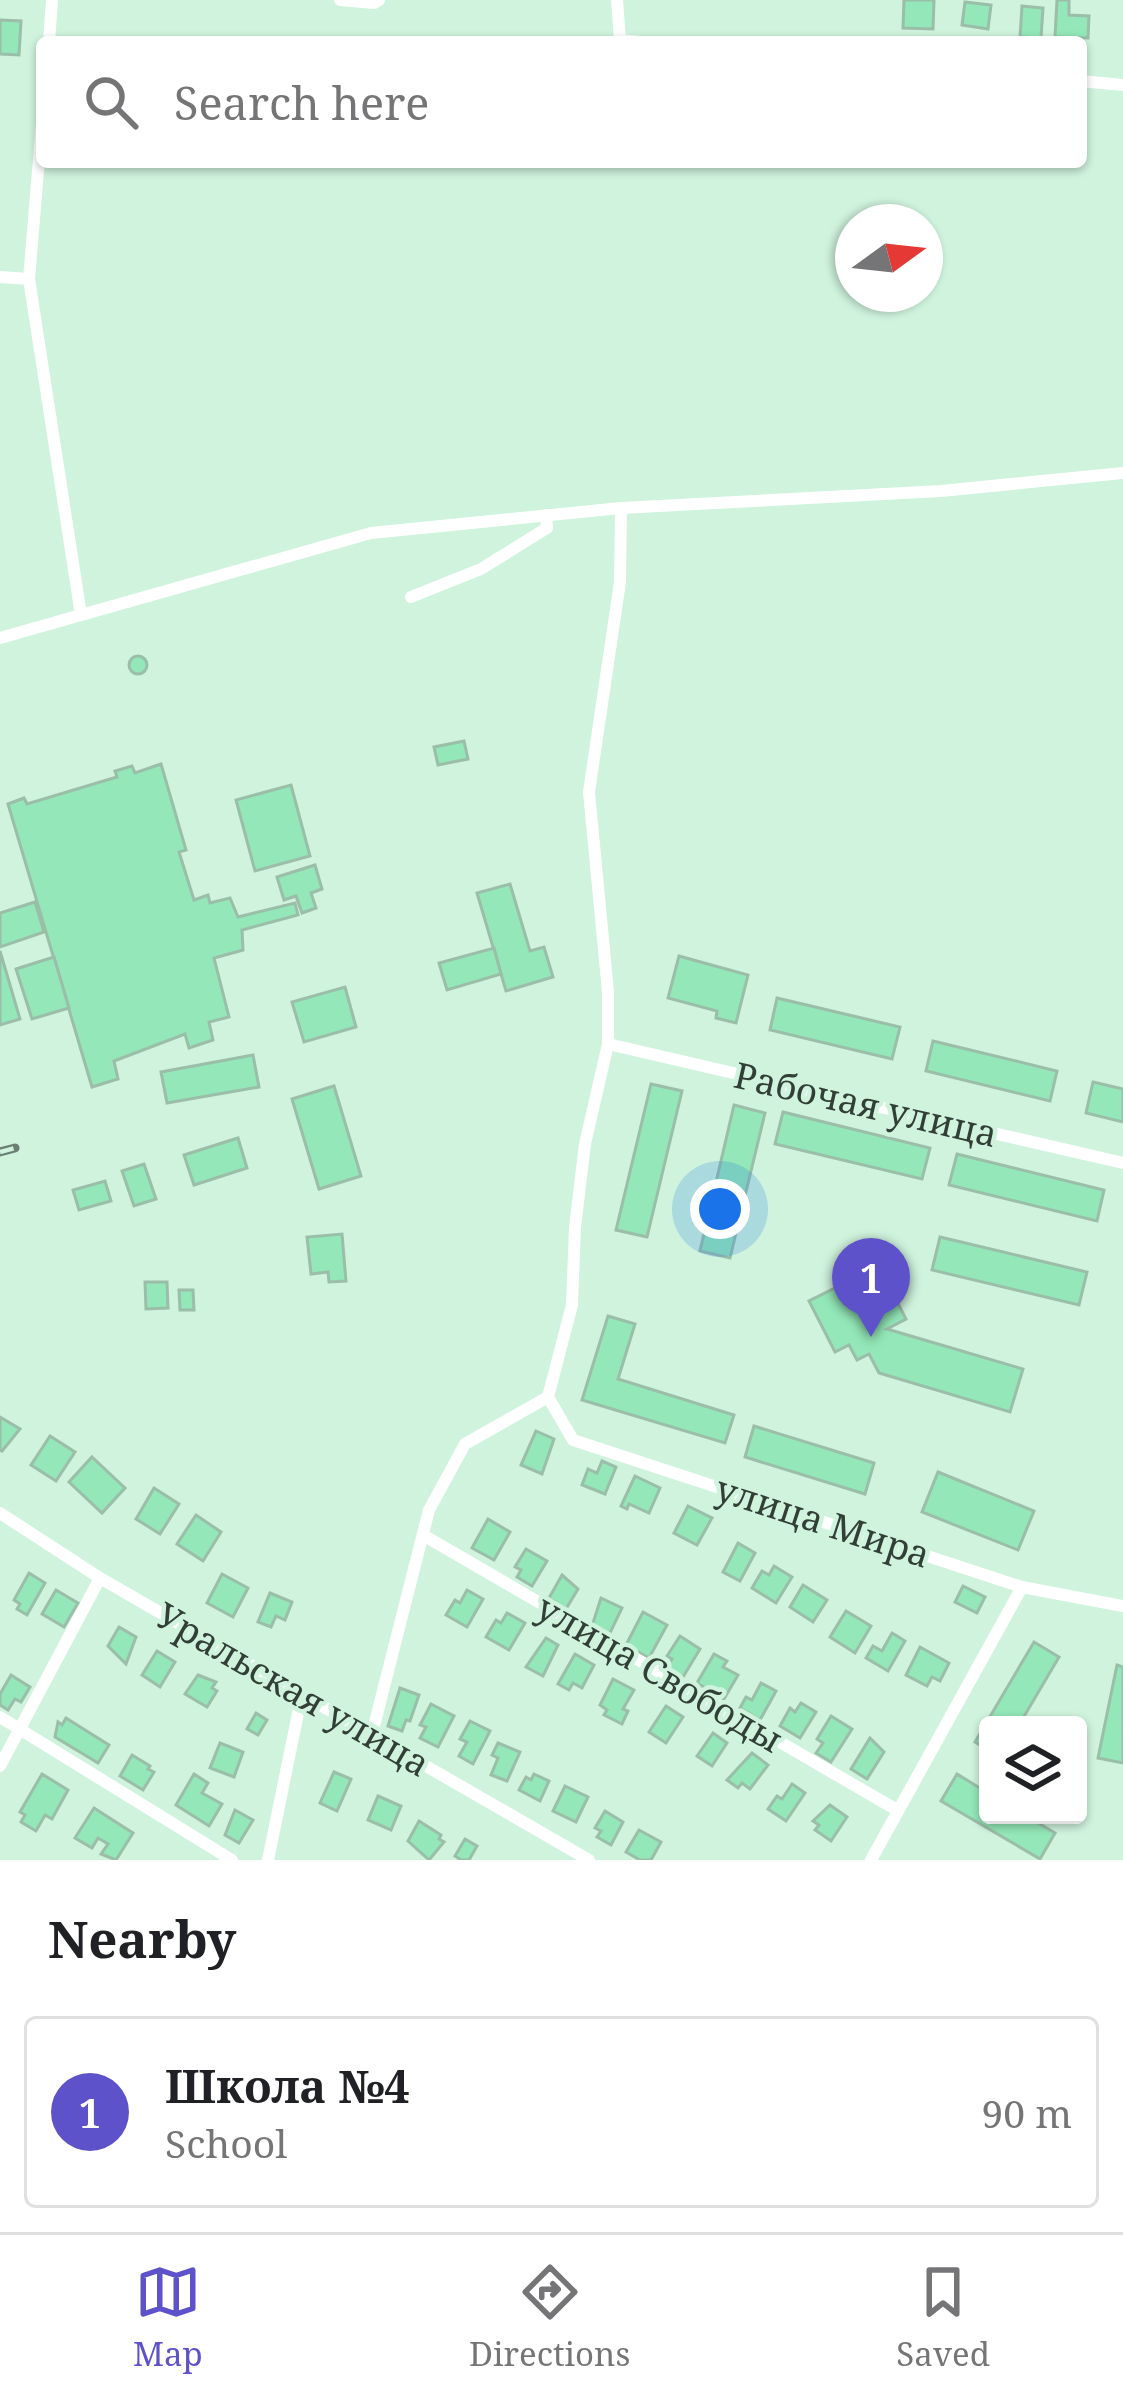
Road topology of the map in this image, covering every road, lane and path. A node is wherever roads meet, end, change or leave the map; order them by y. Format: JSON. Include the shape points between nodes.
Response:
{"nodes":[{"id":1,"x":52,"y":0,"type":"edge"},
{"id":2,"x":340,"y":0,"type":"edge"},
{"id":3,"x":617,"y":0,"type":"edge"},
{"id":4,"x":376,"y":1,"type":"edge"},
{"id":5,"x":49,"y":36,"type":"edge"},
{"id":6,"x":620,"y":36,"type":"edge"},
{"id":7,"x":1087,"y":82,"type":"edge"},
{"id":8,"x":1123,"y":85,"type":"edge"},
{"id":9,"x":38,"y":168,"type":"edge"},
{"id":10,"x":0,"y":277,"type":"edge"},
{"id":11,"x":29,"y":279,"type":"junction"},
{"id":12,"x":1123,"y":472,"type":"edge"},
{"id":13,"x":621,"y":508,"type":"junction"},
{"id":14,"x":546,"y":515,"type":"junction"},
{"id":15,"x":411,"y":597,"type":"dead end"},
{"id":16,"x":81,"y":615,"type":"junction"},
{"id":17,"x":0,"y":638,"type":"edge"},
{"id":18,"x":608,"y":1044,"type":"junction"},
{"id":19,"x":1123,"y":1163,"type":"edge"},
{"id":20,"x":548,"y":1397,"type":"junction"},
{"id":21,"x":0,"y":1513,"type":"edge"},
{"id":22,"x":423,"y":1535,"type":"junction"},
{"id":23,"x":100,"y":1578,"type":"junction"},
{"id":24,"x":1022,"y":1587,"type":"junction"},
{"id":25,"x":1123,"y":1606,"type":"edge"},
{"id":26,"x":302,"y":1694,"type":"junction"},
{"id":27,"x":0,"y":1718,"type":"edge"},
{"id":28,"x":19,"y":1730,"type":"junction"},
{"id":29,"x":372,"y":1734,"type":"junction"},
{"id":30,"x":0,"y":1766,"type":"edge"},
{"id":31,"x":897,"y":1810,"type":"junction"},
{"id":32,"x":232,"y":1860,"type":"edge"},
{"id":33,"x":268,"y":1860,"type":"edge"},
{"id":34,"x":589,"y":1860,"type":"edge"},
{"id":35,"x":871,"y":1860,"type":"edge"}],
"edges":[{"from":1,"to":5,"type":"street"},
{"from":2,"to":4,"type":"street"},
{"from":3,"to":6,"type":"street"},
{"from":7,"to":8,"type":"street"},
{"from":9,"to":11,"type":"street"},
{"from":10,"to":11,"type":"street"},
{"from":11,"to":16,"type":"street"},
{"from":12,"to":13,"type":"street"},
{"from":13,"to":14,"type":"street"},
{"from":13,"to":18,"type":"street","via":[[620,582],[589,792]]},
{"from":14,"to":15,"type":"street","via":[[548,528],[481,569]]},
{"from":14,"to":16,"type":"street","via":[[371,533]]},
{"from":16,"to":17,"type":"street"},
{"from":18,"to":19,"type":"street","name":"Рабочая улица"},
{"from":18,"to":20,"type":"street","via":[[585,1144],[572,1305]]},
{"from":20,"to":22,"type":"street","via":[[465,1444]]},
{"from":20,"to":24,"type":"street","name":"улица Мира","via":[[573,1440]]},
{"from":21,"to":23,"type":"street","name":"Уральская улица"},
{"from":22,"to":29,"type":"street"},
{"from":22,"to":31,"type":"street","name":"улица Свободы"},
{"from":23,"to":26,"type":"street","name":"Уральская улица"},
{"from":23,"to":28,"type":"street"},
{"from":24,"to":25,"type":"street","name":"улица Мира"},
{"from":24,"to":31,"type":"street"},
{"from":26,"to":29,"type":"street","name":"Уральская улица"},
{"from":26,"to":33,"type":"street"},
{"from":27,"to":28,"type":"street"},
{"from":28,"to":30,"type":"street"},
{"from":28,"to":32,"type":"street"},
{"from":29,"to":34,"type":"street","name":"Уральская улица"},
{"from":31,"to":35,"type":"street"}]}
